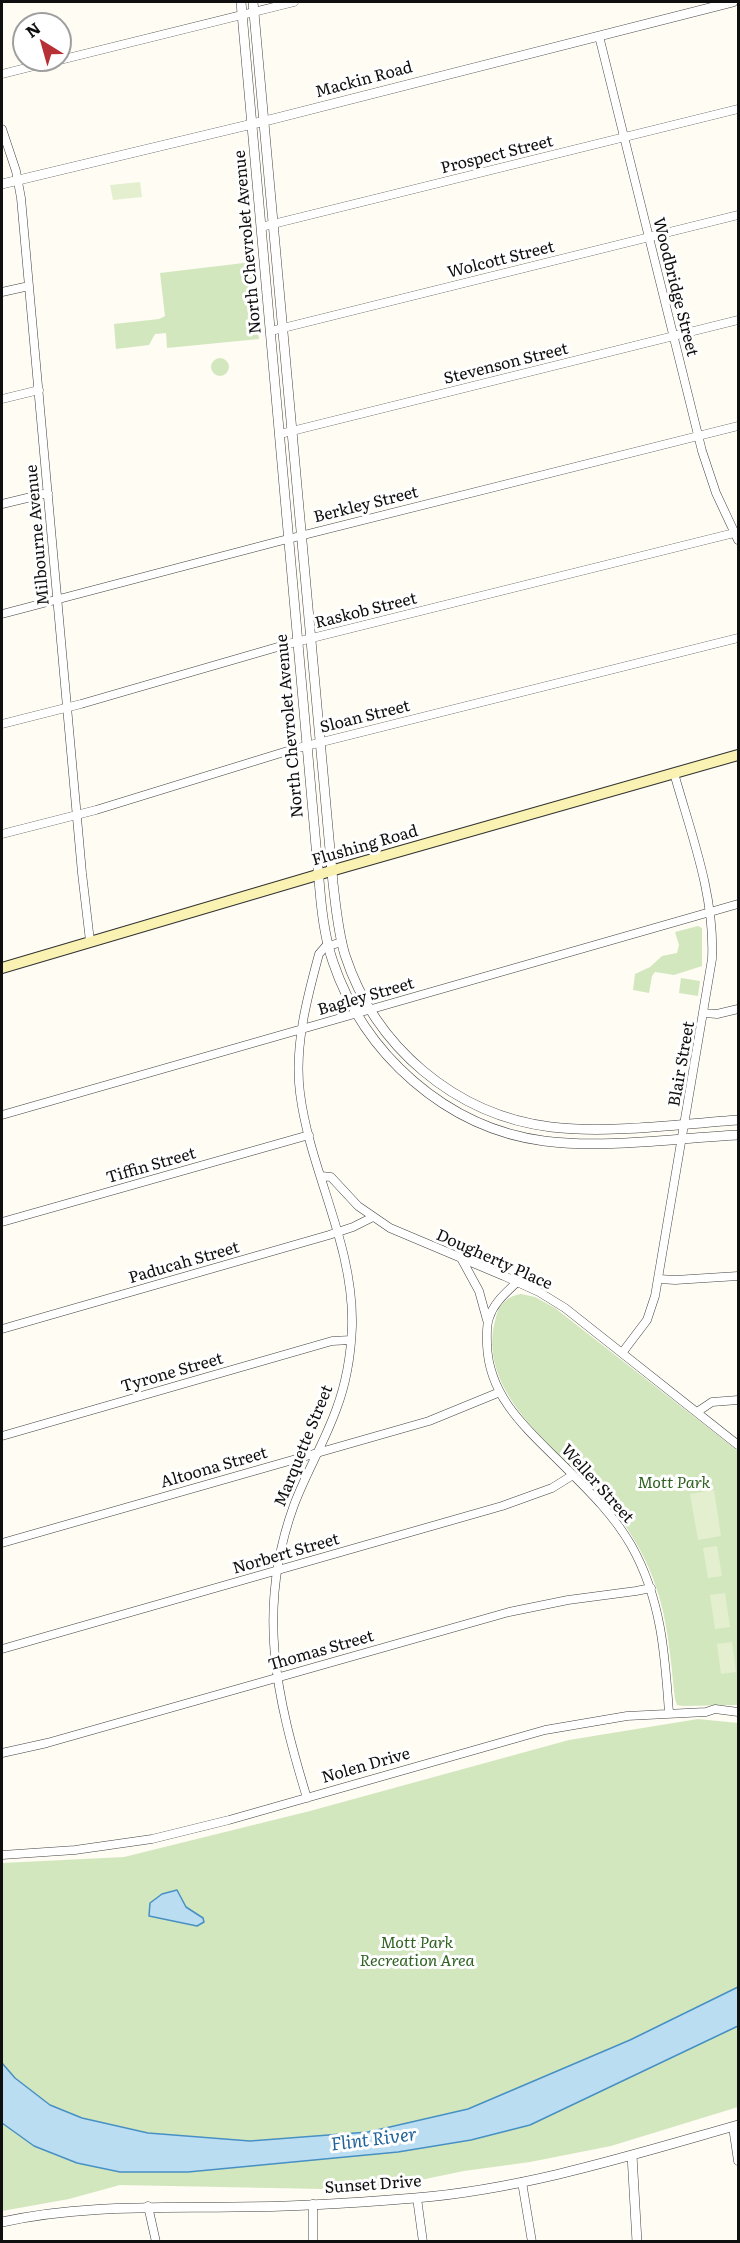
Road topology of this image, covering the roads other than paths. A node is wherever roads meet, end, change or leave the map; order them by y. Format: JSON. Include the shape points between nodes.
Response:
{"nodes":[{"id":1,"x":241,"y":2,"type":"edge"},
{"id":2,"x":294,"y":2,"type":"edge"},
{"id":3,"x":733,"y":2,"type":"edge"},
{"id":4,"x":253,"y":7,"type":"edge"},
{"id":5,"x":241,"y":15,"type":"junction"},
{"id":6,"x":599,"y":36,"type":"junction"},
{"id":7,"x":72,"y":57,"type":"edge"},
{"id":8,"x":738,"y":109,"type":"edge"},
{"id":9,"x":264,"y":121,"type":"junction"},
{"id":10,"x":251,"y":124,"type":"junction"},
{"id":11,"x":2,"y":129,"type":"edge"},
{"id":12,"x":624,"y":137,"type":"junction"},
{"id":13,"x":18,"y":180,"type":"junction"},
{"id":14,"x":2,"y":184,"type":"edge"},
{"id":15,"x":738,"y":215,"type":"edge"},
{"id":16,"x":273,"y":225,"type":"junction"},
{"id":17,"x":261,"y":227,"type":"junction"},
{"id":18,"x":649,"y":237,"type":"junction"},
{"id":19,"x":29,"y":286,"type":"junction"},
{"id":20,"x":2,"y":292,"type":"edge"},
{"id":21,"x":738,"y":320,"type":"edge"},
{"id":22,"x":282,"y":328,"type":"junction"},
{"id":23,"x":271,"y":331,"type":"junction"},
{"id":24,"x":674,"y":336,"type":"junction"},
{"id":25,"x":39,"y":390,"type":"junction"},
{"id":26,"x":2,"y":399,"type":"edge"},
{"id":27,"x":738,"y":426,"type":"edge"},
{"id":28,"x":292,"y":432,"type":"junction"},
{"id":29,"x":280,"y":434,"type":"junction"},
{"id":30,"x":699,"y":436,"type":"junction"},
{"id":31,"x":48,"y":493,"type":"junction"},
{"id":32,"x":2,"y":504,"type":"edge"},
{"id":33,"x":301,"y":535,"type":"junction"},
{"id":34,"x":737,"y":535,"type":"edge"},
{"id":35,"x":289,"y":538,"type":"junction"},
{"id":36,"x":57,"y":600,"type":"junction"},
{"id":37,"x":2,"y":614,"type":"edge"},
{"id":38,"x":738,"y":638,"type":"edge"},
{"id":39,"x":310,"y":639,"type":"junction"},
{"id":40,"x":298,"y":642,"type":"junction"},
{"id":41,"x":67,"y":708,"type":"junction"},
{"id":42,"x":2,"y":724,"type":"edge"},
{"id":43,"x":320,"y":742,"type":"junction"},
{"id":44,"x":307,"y":745,"type":"junction"},
{"id":45,"x":738,"y":755,"type":"edge"},
{"id":46,"x":674,"y":773,"type":"junction"},
{"id":47,"x":77,"y":815,"type":"junction"},
{"id":48,"x":2,"y":834,"type":"edge"},
{"id":49,"x":332,"y":871,"type":"junction"},
{"id":50,"x":318,"y":875,"type":"junction"},
{"id":51,"x":738,"y":904,"type":"edge"},
{"id":52,"x":711,"y":912,"type":"junction"},
{"id":53,"x":90,"y":941,"type":"junction"},
{"id":54,"x":342,"y":942,"type":"junction"},
{"id":55,"x":328,"y":946,"type":"junction"},
{"id":56,"x":2,"y":968,"type":"edge"},
{"id":57,"x":738,"y":1009,"type":"edge"},
{"id":58,"x":370,"y":1010,"type":"junction"},
{"id":59,"x":704,"y":1013,"type":"junction"},
{"id":60,"x":356,"y":1014,"type":"junction"},
{"id":61,"x":303,"y":1029,"type":"junction"},
{"id":62,"x":2,"y":1116,"type":"edge"},
{"id":63,"x":509,"y":1118,"type":"junction"},
{"id":64,"x":738,"y":1120,"type":"edge"},
{"id":65,"x":685,"y":1124,"type":"junction"},
{"id":66,"x":505,"y":1132,"type":"junction"},
{"id":67,"x":309,"y":1134,"type":"junction"},
{"id":68,"x":738,"y":1135,"type":"edge"},
{"id":69,"x":683,"y":1138,"type":"junction"},
{"id":70,"x":321,"y":1176,"type":"junction"},
{"id":71,"x":372,"y":1217,"type":"junction"},
{"id":72,"x":2,"y":1222,"type":"edge"},
{"id":73,"x":337,"y":1233,"type":"junction"},
{"id":74,"x":461,"y":1258,"type":"junction"},
{"id":75,"x":738,"y":1276,"type":"edge"},
{"id":76,"x":659,"y":1279,"type":"junction"},
{"id":77,"x":517,"y":1282,"type":"junction"},
{"id":78,"x":488,"y":1322,"type":"junction"},
{"id":79,"x":2,"y":1329,"type":"edge"},
{"id":80,"x":351,"y":1340,"type":"junction"},
{"id":81,"x":622,"y":1353,"type":"junction"},
{"id":82,"x":500,"y":1392,"type":"junction"},
{"id":83,"x":738,"y":1400,"type":"edge"},
{"id":84,"x":697,"y":1412,"type":"junction"},
{"id":85,"x":2,"y":1436,"type":"edge"},
{"id":86,"x":738,"y":1445,"type":"edge"},
{"id":87,"x":318,"y":1453,"type":"junction"},
{"id":88,"x":573,"y":1475,"type":"junction"},
{"id":89,"x":2,"y":1543,"type":"edge"},
{"id":90,"x":278,"y":1570,"type":"junction"},
{"id":91,"x":651,"y":1588,"type":"junction"},
{"id":92,"x":2,"y":1648,"type":"edge"},
{"id":93,"x":276,"y":1678,"type":"junction"},
{"id":94,"x":738,"y":1712,"type":"edge"},
{"id":95,"x":669,"y":1713,"type":"junction"},
{"id":96,"x":2,"y":1753,"type":"edge"},
{"id":97,"x":307,"y":1798,"type":"junction"},
{"id":98,"x":2,"y":1855,"type":"edge"},
{"id":99,"x":736,"y":2126,"type":"edge"},
{"id":100,"x":632,"y":2156,"type":"junction"},
{"id":101,"x":738,"y":2161,"type":"edge"},
{"id":102,"x":522,"y":2182,"type":"junction"},
{"id":103,"x":417,"y":2198,"type":"junction"},
{"id":104,"x":312,"y":2204,"type":"junction"},
{"id":105,"x":148,"y":2206,"type":"junction"},
{"id":106,"x":2,"y":2222,"type":"edge"},
{"id":107,"x":156,"y":2241,"type":"edge"},
{"id":108,"x":313,"y":2241,"type":"edge"},
{"id":109,"x":423,"y":2241,"type":"edge"},
{"id":110,"x":532,"y":2241,"type":"edge"},
{"id":111,"x":637,"y":2241,"type":"edge"}],
"edges":[{"from":1,"to":5,"type":"street","name":"North Chevrolet Avenue"},
{"from":2,"to":4,"type":"street"},
{"from":3,"to":6,"type":"street","name":"Mackin Road"},
{"from":4,"to":5,"type":"street"},
{"from":4,"to":9,"type":"street","name":"North Chevrolet Avenue"},
{"from":5,"to":7,"type":"street"},
{"from":5,"to":10,"type":"street","name":"North Chevrolet Avenue"},
{"from":6,"to":9,"type":"street","name":"Mackin Road"},
{"from":6,"to":12,"type":"street","name":"Woodbridge Street"},
{"from":8,"to":12,"type":"street","name":"Prospect Street"},
{"from":9,"to":10,"type":"street","name":"Mackin Road"},
{"from":9,"to":16,"type":"street","name":"North Chevrolet Avenue"},
{"from":10,"to":13,"type":"street","name":"Mackin Road"},
{"from":10,"to":17,"type":"street","name":"North Chevrolet Avenue"},
{"from":11,"to":13,"type":"street","name":"Milbourne Avenue"},
{"from":12,"to":16,"type":"street","name":"Prospect Street"},
{"from":12,"to":18,"type":"street","name":"Woodbridge Street"},
{"from":13,"to":14,"type":"street","name":"Mackin Road"},
{"from":13,"to":19,"type":"street","name":"Milbourne Avenue"},
{"from":15,"to":18,"type":"street","name":"Wolcott Street"},
{"from":16,"to":17,"type":"street","name":"Prospect Street"},
{"from":16,"to":22,"type":"street","name":"North Chevrolet Avenue"},
{"from":17,"to":23,"type":"street","name":"North Chevrolet Avenue"},
{"from":18,"to":22,"type":"street","name":"Wolcott Street"},
{"from":18,"to":24,"type":"street","name":"Woodbridge Street"},
{"from":19,"to":20,"type":"street"},
{"from":19,"to":25,"type":"street","name":"Milbourne Avenue"},
{"from":21,"to":24,"type":"street","name":"Stevenson Street"},
{"from":22,"to":23,"type":"street","name":"Wolcott Street"},
{"from":22,"to":28,"type":"street","name":"North Chevrolet Avenue"},
{"from":23,"to":29,"type":"street","name":"North Chevrolet Avenue"},
{"from":24,"to":28,"type":"street","name":"Stevenson Street"},
{"from":24,"to":30,"type":"street","name":"Woodbridge Street"},
{"from":25,"to":26,"type":"street"},
{"from":25,"to":31,"type":"street","name":"Milbourne Avenue"},
{"from":27,"to":30,"type":"street","name":"Berkley Street"},
{"from":28,"to":29,"type":"street","name":"Stevenson Street"},
{"from":28,"to":33,"type":"street","name":"North Chevrolet Avenue"},
{"from":29,"to":35,"type":"street","name":"North Chevrolet Avenue"},
{"from":30,"to":33,"type":"street","name":"Berkley Street"},
{"from":30,"to":34,"type":"street","name":"Woodbridge Street","via":[[716,493]]},
{"from":31,"to":32,"type":"street"},
{"from":31,"to":36,"type":"street","name":"Milbourne Avenue"},
{"from":33,"to":35,"type":"street","name":"Berkley Street"},
{"from":33,"to":39,"type":"street","name":"North Chevrolet Avenue"},
{"from":34,"to":39,"type":"street","name":"Raskob Street"},
{"from":35,"to":36,"type":"street","name":"Berkley Street"},
{"from":35,"to":40,"type":"street","name":"North Chevrolet Avenue"},
{"from":36,"to":37,"type":"street","name":"Berkley Street"},
{"from":36,"to":41,"type":"street","name":"Milbourne Avenue"},
{"from":38,"to":43,"type":"street","name":"Sloan Street"},
{"from":39,"to":40,"type":"street","name":"Raskob Street"},
{"from":39,"to":43,"type":"street","name":"North Chevrolet Avenue"},
{"from":40,"to":41,"type":"street","name":"Raskob Street"},
{"from":40,"to":44,"type":"street","name":"North Chevrolet Avenue"},
{"from":41,"to":42,"type":"street","name":"Raskob Street"},
{"from":41,"to":47,"type":"street","name":"Milbourne Avenue"},
{"from":43,"to":44,"type":"street","name":"Sloan Street"},
{"from":43,"to":49,"type":"street","name":"North Chevrolet Avenue"},
{"from":44,"to":47,"type":"street","name":"Sloan Street"},
{"from":44,"to":50,"type":"street","name":"North Chevrolet Avenue"},
{"from":45,"to":46,"type":"main road","name":"Flushing Road"},
{"from":46,"to":49,"type":"main road","name":"Flushing Road"},
{"from":46,"to":52,"type":"street","name":"Blair Street"},
{"from":47,"to":48,"type":"street","name":"Sloan Street"},
{"from":47,"to":53,"type":"street","name":"Milbourne Avenue"},
{"from":49,"to":50,"type":"main road","name":"Flushing Road"},
{"from":49,"to":54,"type":"street","name":"North Chevrolet Avenue"},
{"from":50,"to":53,"type":"main road","name":"Flushing Road"},
{"from":50,"to":55,"type":"street","name":"North Chevrolet Avenue"},
{"from":51,"to":52,"type":"street","name":"Bagley Street"},
{"from":52,"to":58,"type":"street","name":"Bagley Street"},
{"from":52,"to":59,"type":"street","name":"Blair Street","via":[[712,959]]},
{"from":53,"to":56,"type":"main road","name":"Flushing Road"},
{"from":54,"to":55,"type":"street"},
{"from":54,"to":58,"type":"street","name":"North Chevrolet Avenue"},
{"from":55,"to":60,"type":"street","name":"North Chevrolet Avenue"},
{"from":55,"to":61,"type":"street","name":"Marquette Street","via":[[319,954]]},
{"from":57,"to":59,"type":"street"},
{"from":58,"to":60,"type":"street","name":"Bagley Street"},
{"from":58,"to":63,"type":"street","name":"North Chevrolet Avenue","via":[[396,1046],[429,1076],[465,1100]]},
{"from":59,"to":65,"type":"street","name":"Blair Street"},
{"from":60,"to":61,"type":"street","name":"Bagley Street"},
{"from":60,"to":66,"type":"street","name":"North Chevrolet Avenue","via":[[385,1054],[420,1088],[463,1115]]},
{"from":61,"to":62,"type":"street","name":"Bagley Street"},
{"from":61,"to":67,"type":"street","name":"Marquette Street","via":[[299,1083]]},
{"from":63,"to":65,"type":"street","name":"North Chevrolet Avenue","via":[[583,1129]]},
{"from":63,"to":66,"type":"street"},
{"from":64,"to":65,"type":"street","name":"North Chevrolet Avenue"},
{"from":65,"to":69,"type":"street","name":"Blair Street"},
{"from":66,"to":69,"type":"street","name":"North Chevrolet Avenue","via":[[571,1143]]},
{"from":67,"to":70,"type":"street","name":"Marquette Street"},
{"from":67,"to":72,"type":"street","name":"Tiffin Street"},
{"from":68,"to":69,"type":"street","name":"North Chevrolet Avenue"},
{"from":69,"to":76,"type":"street","name":"Blair Street"},
{"from":70,"to":71,"type":"street","name":"Dougherty Place","via":[[331,1178]]},
{"from":70,"to":73,"type":"street","name":"Marquette Street"},
{"from":71,"to":73,"type":"street","name":"Paducah Street"},
{"from":71,"to":74,"type":"street","name":"Dougherty Place"},
{"from":73,"to":79,"type":"street","name":"Paducah Street"},
{"from":73,"to":80,"type":"street","name":"Marquette Street","via":[[349,1287]]},
{"from":74,"to":77,"type":"street","name":"Dougherty Place"},
{"from":74,"to":78,"type":"street","name":"Weller Street","via":[[479,1291]]},
{"from":75,"to":76,"type":"street"},
{"from":76,"to":81,"type":"street","name":"Blair Street","via":[[650,1313]]},
{"from":77,"to":78,"type":"street","via":[[496,1303]]},
{"from":77,"to":81,"type":"street","name":"Dougherty Place","via":[[565,1308]]},
{"from":78,"to":82,"type":"street","name":"Weller Street","via":[[489,1361]]},
{"from":80,"to":85,"type":"street","name":"Tyrone Street","via":[[332,1341]]},
{"from":80,"to":87,"type":"street","name":"Marquette Street","via":[[340,1400]]},
{"from":81,"to":84,"type":"street","name":"Dougherty Place"},
{"from":82,"to":87,"type":"street","name":"Altoona Street","via":[[429,1421]]},
{"from":82,"to":88,"type":"street","name":"Weller Street","via":[[520,1422]]},
{"from":83,"to":84,"type":"street","via":[[712,1402]]},
{"from":84,"to":86,"type":"street","name":"Dougherty Place"},
{"from":87,"to":89,"type":"street","name":"Altoona Street"},
{"from":87,"to":90,"type":"street","name":"Marquette Street","via":[[293,1508]]},
{"from":88,"to":90,"type":"street","name":"Norbert Street","via":[[511,1504]]},
{"from":88,"to":91,"type":"street","name":"Weller Street","via":[[617,1523]]},
{"from":90,"to":92,"type":"street","name":"Norbert Street"},
{"from":90,"to":93,"type":"street","name":"Marquette Street","via":[[273,1635]]},
{"from":91,"to":93,"type":"street","name":"Thomas Street","via":[[522,1609]]},
{"from":91,"to":95,"type":"street","name":"Weller Street","via":[[663,1640]]},
{"from":93,"to":96,"type":"street","name":"Thomas Street"},
{"from":93,"to":97,"type":"street","name":"Marquette Street"},
{"from":94,"to":95,"type":"street","name":"Nolen Drive","via":[[715,1709]]},
{"from":95,"to":97,"type":"street","name":"Nolen Drive","via":[[545,1730]]},
{"from":97,"to":98,"type":"street","name":"Nolen Drive","via":[[152,1839]]},
{"from":99,"to":100,"type":"street","name":"Sunset Drive"},
{"from":99,"to":101,"type":"street"},
{"from":100,"to":102,"type":"street","name":"Sunset Drive"},
{"from":100,"to":111,"type":"street"},
{"from":102,"to":103,"type":"street","name":"Sunset Drive"},
{"from":102,"to":110,"type":"street"},
{"from":103,"to":104,"type":"street","name":"Sunset Drive"},
{"from":103,"to":109,"type":"street"},
{"from":104,"to":105,"type":"street","name":"Sunset Drive"},
{"from":104,"to":108,"type":"street"},
{"from":105,"to":106,"type":"street","name":"Sunset Drive","via":[[85,2209]]},
{"from":105,"to":107,"type":"street"}]}
